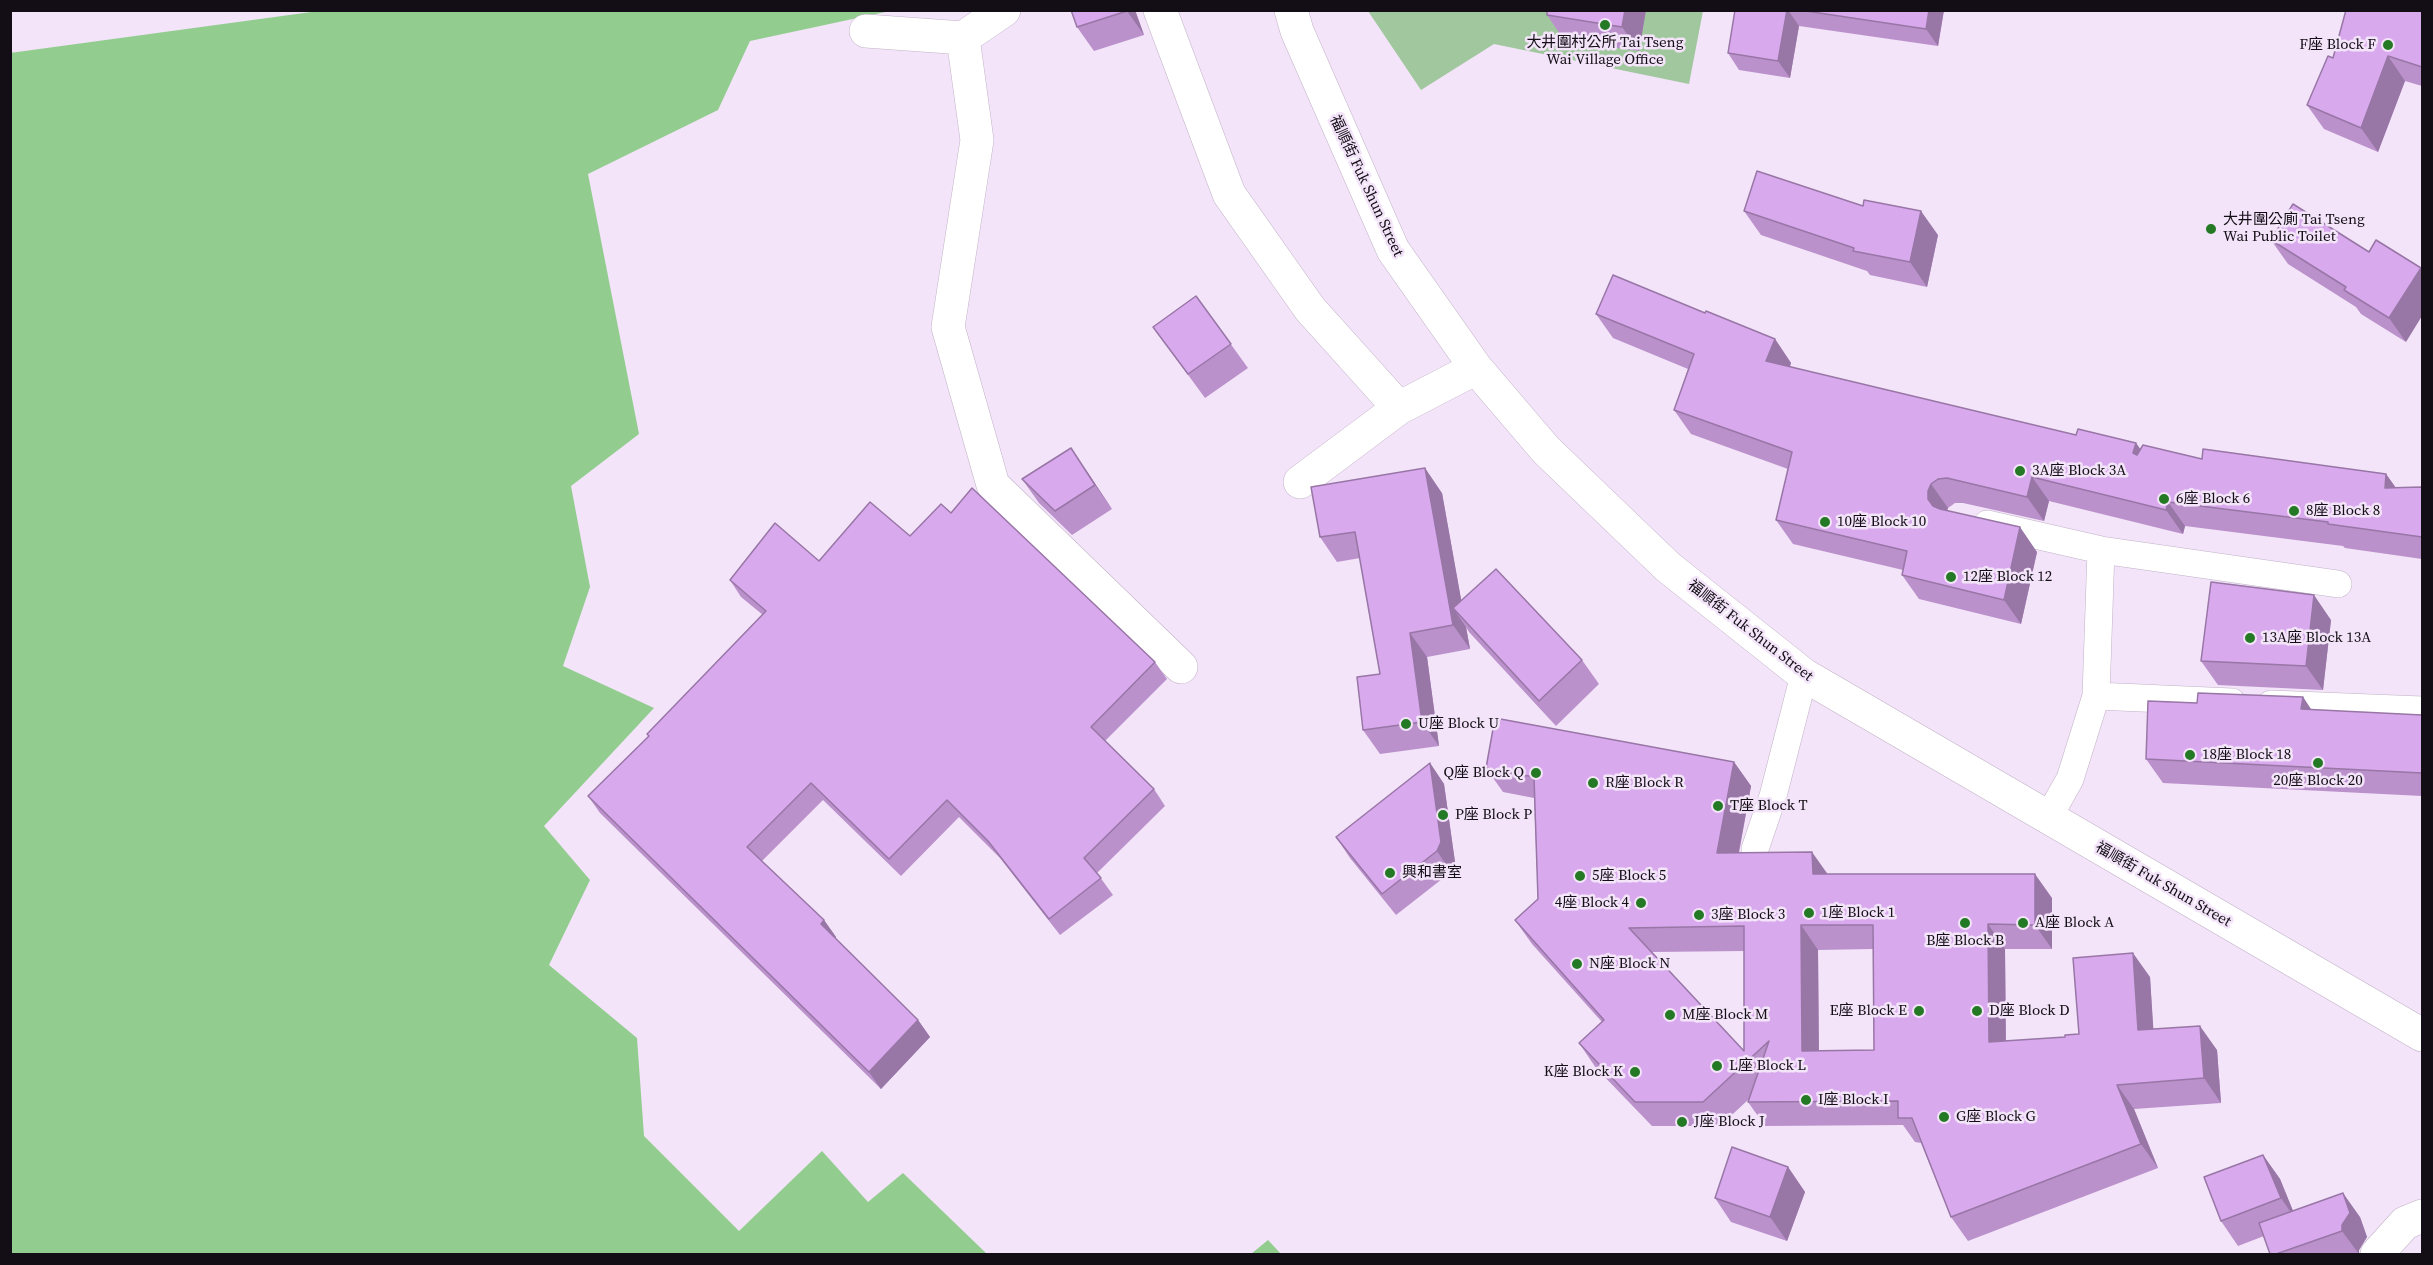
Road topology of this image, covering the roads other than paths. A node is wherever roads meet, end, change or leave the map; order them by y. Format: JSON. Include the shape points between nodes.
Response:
{"nodes":[{"id":1,"x":1004,"y":10,"type":"edge"},
{"id":2,"x":1160,"y":10,"type":"edge"},
{"id":3,"x":1291,"y":10,"type":"edge"},
{"id":4,"x":866,"y":31,"type":"dead end"},
{"id":5,"x":963,"y":39,"type":"junction"},
{"id":6,"x":1476,"y":369,"type":"junction"},
{"id":7,"x":1399,"y":408,"type":"junction"},
{"id":8,"x":1300,"y":482,"type":"dead end"},
{"id":9,"x":1960,"y":518,"type":"edge"},
{"id":10,"x":2101,"y":550,"type":"junction"},
{"id":11,"x":2338,"y":584,"type":"dead end"},
{"id":12,"x":1181,"y":667,"type":"dead end"},
{"id":13,"x":1804,"y":675,"type":"junction"},
{"id":14,"x":2096,"y":696,"type":"junction"},
{"id":15,"x":2422,"y":710,"type":"edge"},
{"id":16,"x":2048,"y":818,"type":"junction"},
{"id":17,"x":1755,"y":849,"type":"dead end"},
{"id":18,"x":2422,"y":1035,"type":"edge"},
{"id":19,"x":2422,"y":1216,"type":"edge"},
{"id":20,"x":2377,"y":1254,"type":"edge"}],
"edges":[{"from":1,"to":5,"type":"street"},
{"from":2,"to":7,"type":"street","via":[[1229,194],[1310,309]]},
{"from":3,"to":6,"type":"street","name":"福順街 Fuk Shun Street","via":[[1393,250]]},
{"from":4,"to":5,"type":"street"},
{"from":5,"to":12,"type":"street","via":[[977,140],[948,327],[993,485]]},
{"from":6,"to":7,"type":"street"},
{"from":6,"to":13,"type":"street","name":"福順街 Fuk Shun Street","via":[[1546,450],[1668,567]]},
{"from":7,"to":8,"type":"street"},
{"from":9,"to":10,"type":"lane"},
{"from":10,"to":11,"type":"lane"},
{"from":10,"to":14,"type":"lane"},
{"from":13,"to":16,"type":"street","name":"福順街 Fuk Shun Street"},
{"from":13,"to":17,"type":"lane"},
{"from":14,"to":15,"type":"lane"},
{"from":14,"to":16,"type":"lane","via":[[2070,779]]},
{"from":16,"to":18,"type":"street","name":"福順街 Fuk Shun Street"},
{"from":19,"to":20,"type":"street","via":[[2405,1224]]}]}
